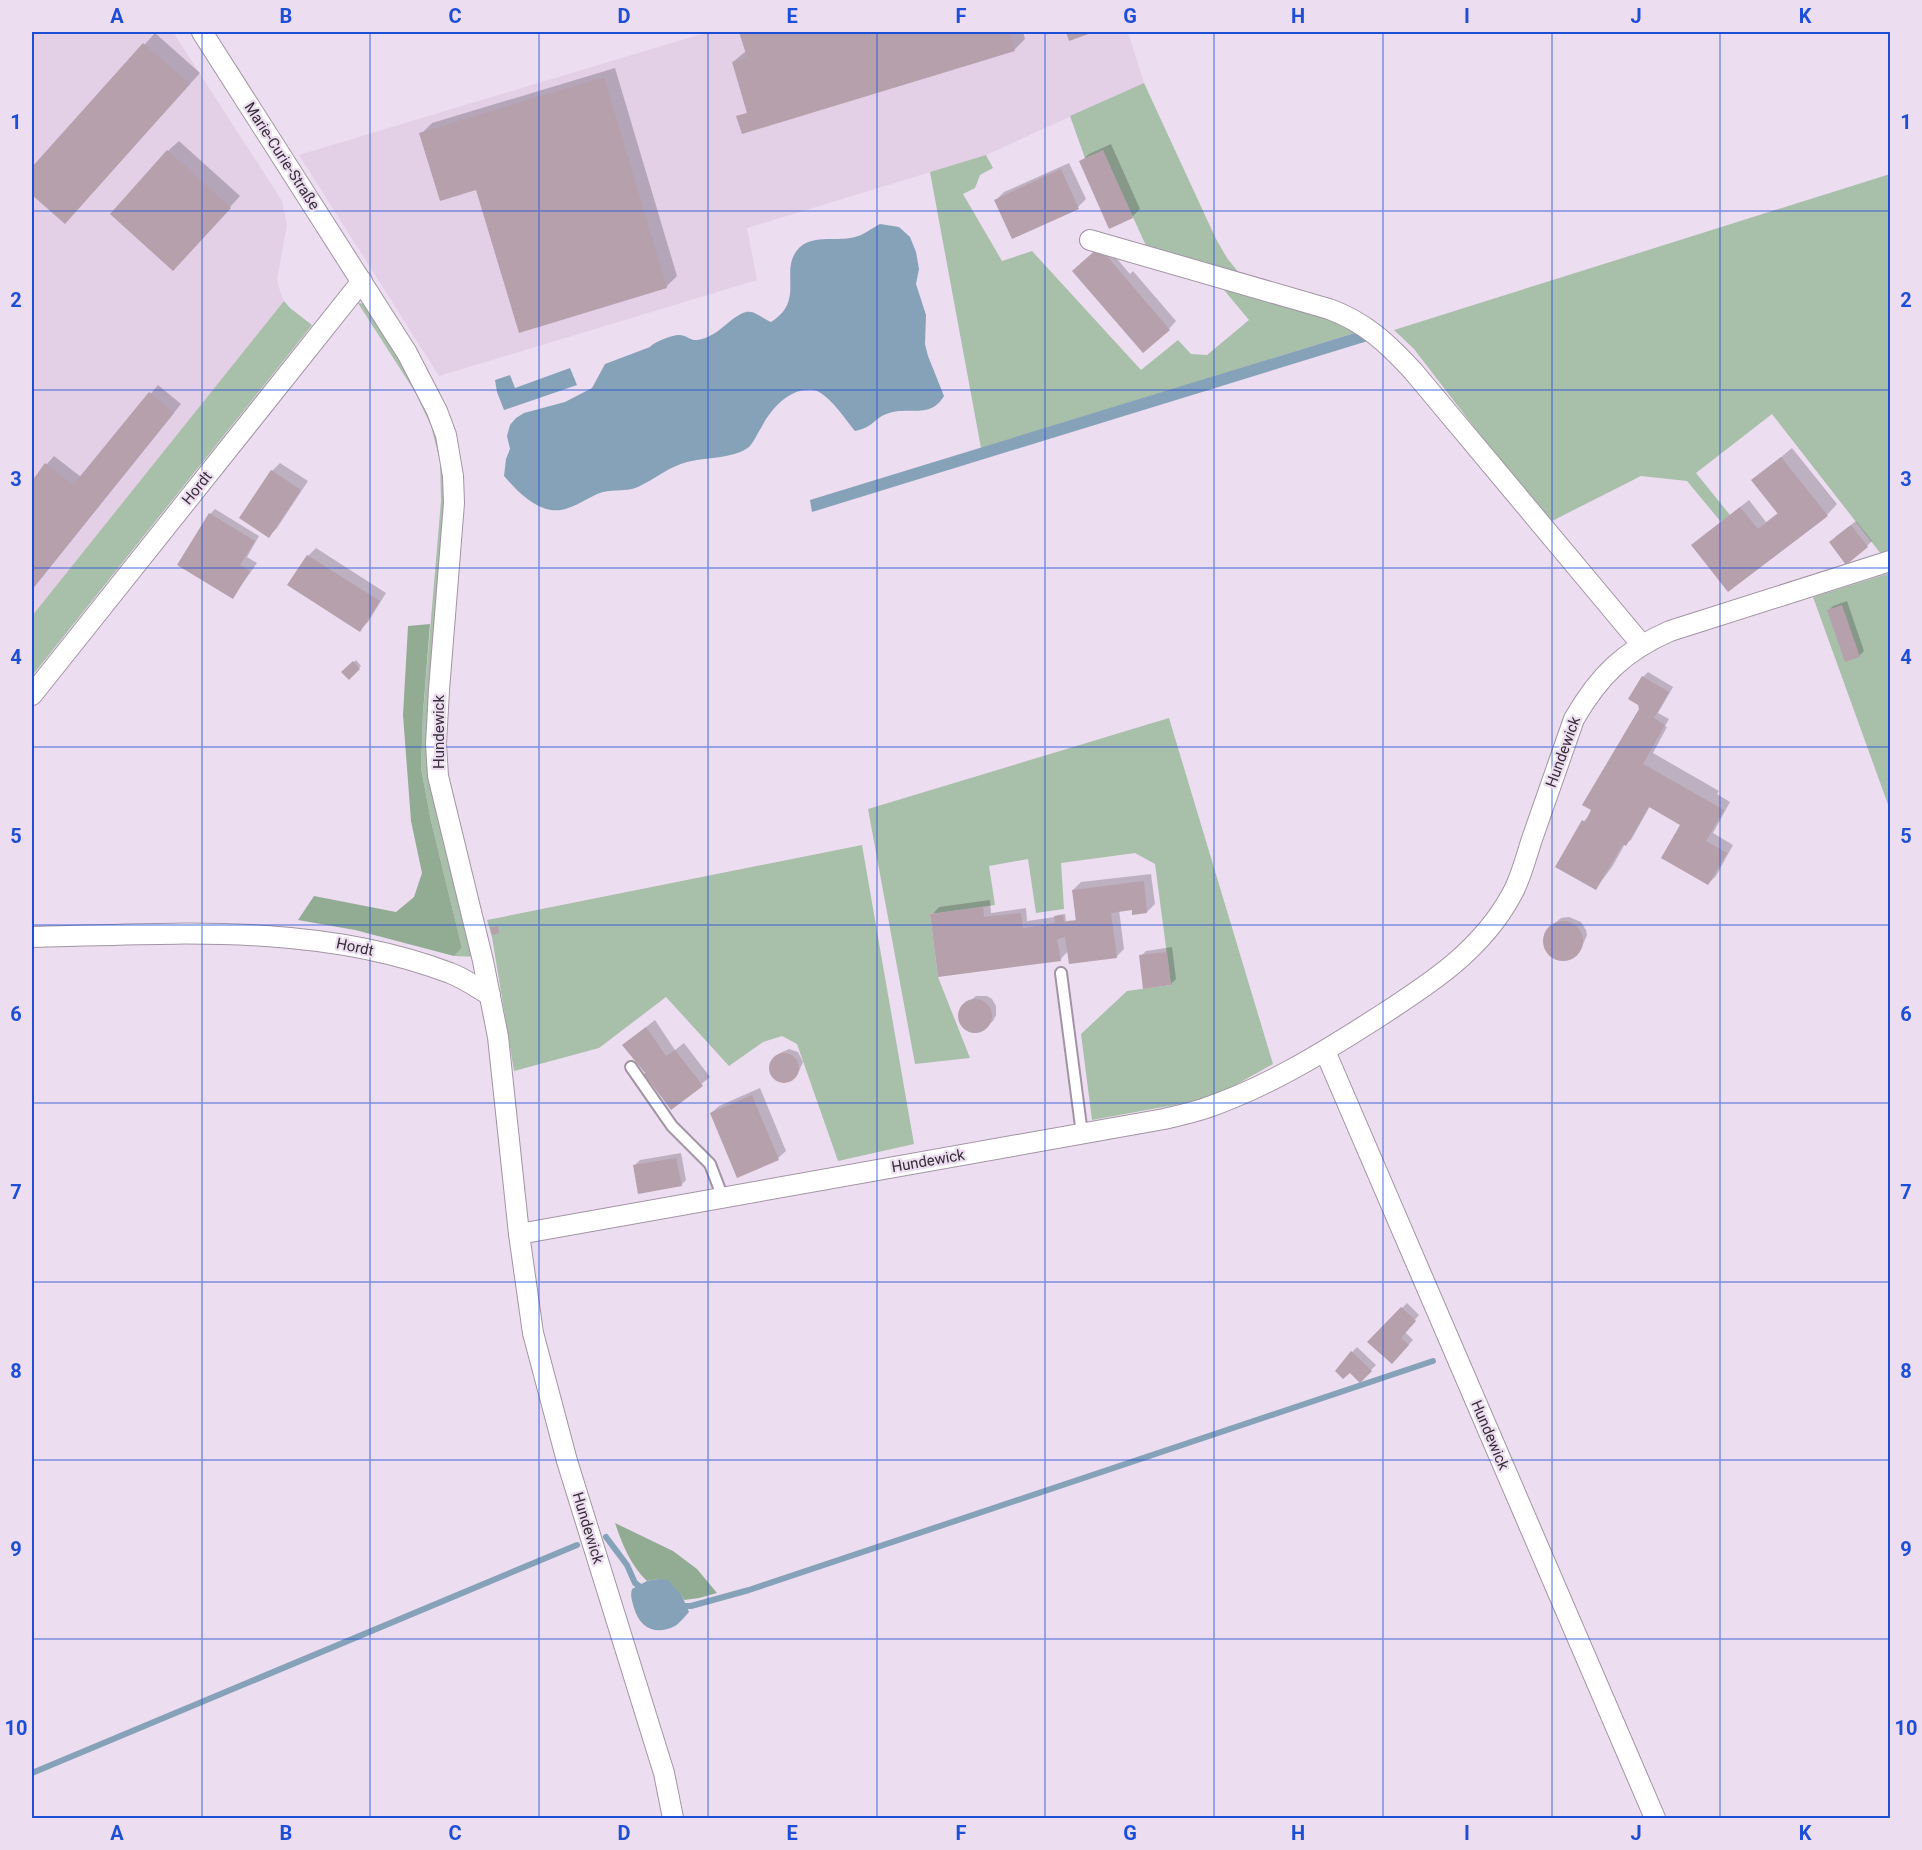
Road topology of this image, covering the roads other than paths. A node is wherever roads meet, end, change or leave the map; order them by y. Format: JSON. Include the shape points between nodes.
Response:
{"nodes":[{"id":1,"x":202,"y":32,"type":"edge"},
{"id":2,"x":1090,"y":240,"type":"dead end"},
{"id":3,"x":362,"y":281,"type":"junction"},
{"id":4,"x":1890,"y":561,"type":"edge"},
{"id":5,"x":1642,"y":645,"type":"junction"},
{"id":6,"x":32,"y":695,"type":"edge"},
{"id":7,"x":32,"y":938,"type":"edge"},
{"id":8,"x":1061,"y":973,"type":"dead end"},
{"id":9,"x":490,"y":995,"type":"junction"},
{"id":10,"x":1325,"y":1051,"type":"junction"},
{"id":11,"x":631,"y":1067,"type":"dead end"},
{"id":12,"x":1082,"y":1134,"type":"junction"},
{"id":13,"x":723,"y":1198,"type":"junction"},
{"id":14,"x":519,"y":1234,"type":"junction"},
{"id":15,"x":673,"y":1818,"type":"edge"},
{"id":16,"x":1655,"y":1818,"type":"edge"}],
"edges":[{"from":1,"to":3,"type":"street","name":"Marie-Curie-Straße"},
{"from":2,"to":5,"type":"street","via":[[1329,309],[1362,323],[1413,372]]},
{"from":3,"to":6,"type":"street","name":"Hordt"},
{"from":3,"to":9,"type":"street","name":"Hundewick","via":[[407,353],[446,435],[454,503],[439,690],[438,776]]},
{"from":4,"to":5,"type":"street","name":"Hundewick","via":[[1699,621]]},
{"from":5,"to":10,"type":"street","name":"Hundewick","via":[[1614,664],[1574,718],[1513,893],[1491,928],[1446,972]]},
{"from":7,"to":9,"type":"street","name":"Hordt","via":[[174,934],[337,942],[452,973]]},
{"from":8,"to":12,"type":"lane"},
{"from":9,"to":14,"type":"street","name":"Hundewick"},
{"from":10,"to":12,"type":"street","name":"Hundewick","via":[[1204,1108]]},
{"from":10,"to":16,"type":"street","name":"Hundewick"},
{"from":11,"to":13,"type":"lane","via":[[672,1126],[710,1164]]},
{"from":12,"to":13,"type":"street","name":"Hundewick"},
{"from":13,"to":14,"type":"street","name":"Hundewick"},
{"from":14,"to":15,"type":"street","name":"Hundewick","via":[[533,1333],[567,1461],[664,1773]]}]}
